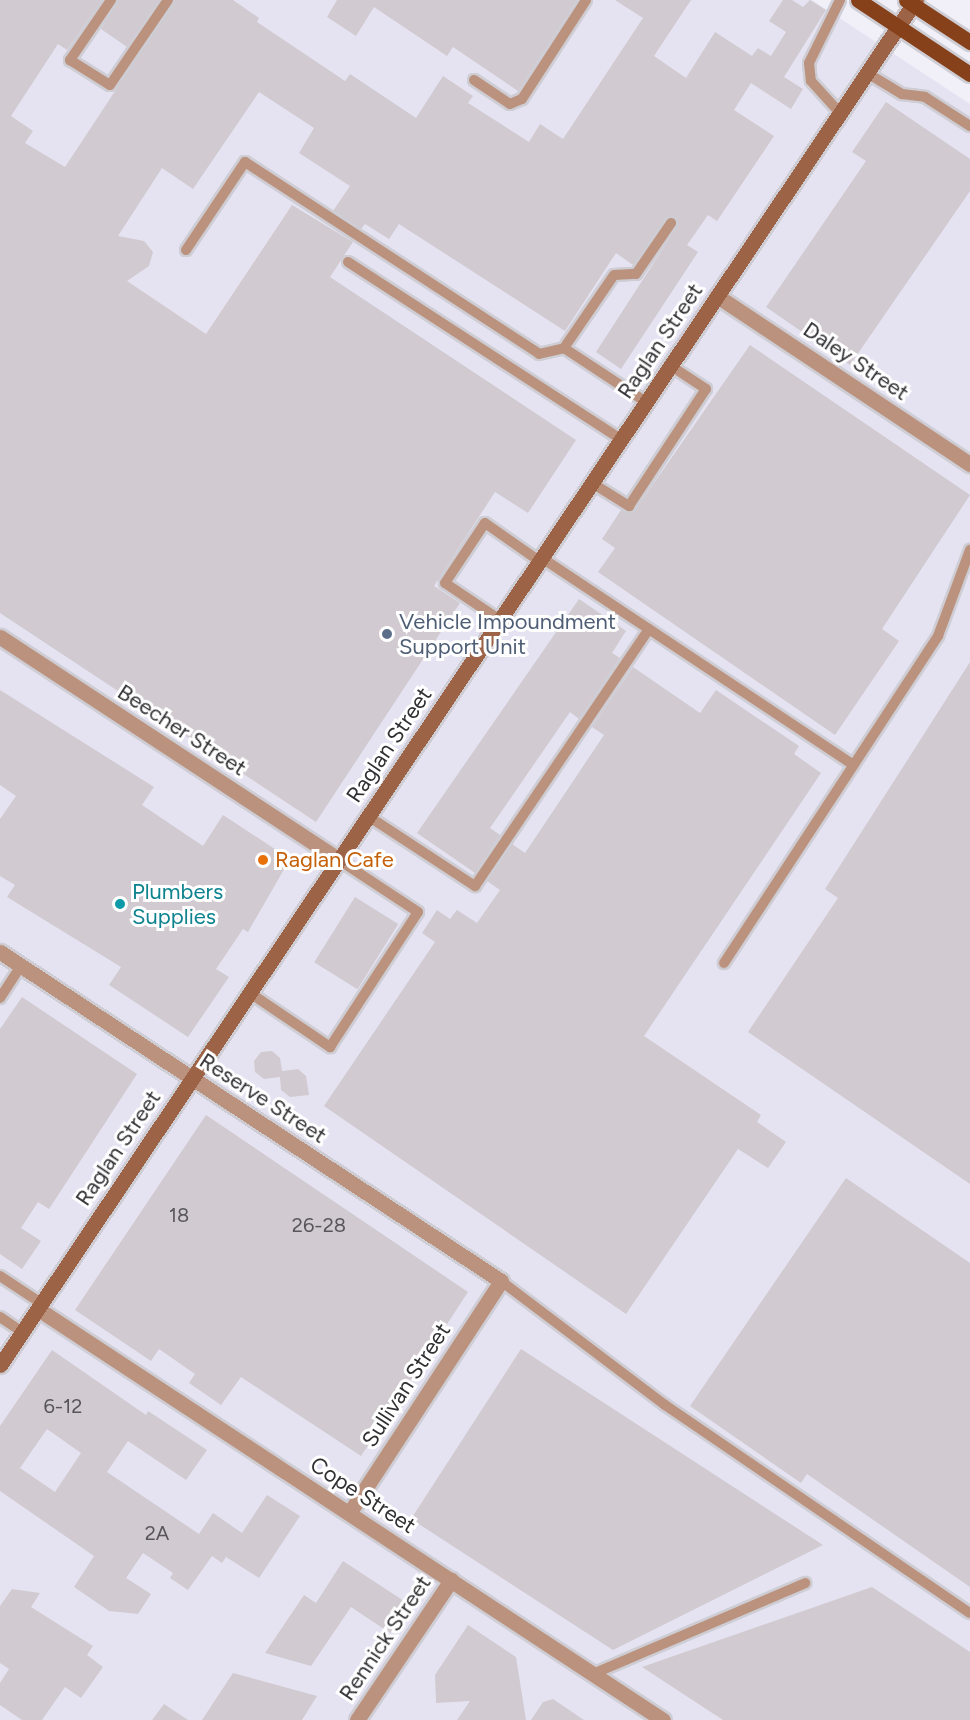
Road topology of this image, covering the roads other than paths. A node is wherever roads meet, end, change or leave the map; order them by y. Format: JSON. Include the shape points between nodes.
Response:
{"nodes":[{"id":1,"x":111,"y":0,"type":"edge"},
{"id":2,"x":168,"y":0,"type":"edge"},
{"id":3,"x":586,"y":0,"type":"edge"},
{"id":4,"x":840,"y":0,"type":"edge"},
{"id":5,"x":858,"y":0,"type":"edge"},
{"id":6,"x":912,"y":1,"type":"edge"},
{"id":7,"x":898,"y":27,"type":"junction"},
{"id":8,"x":970,"y":42,"type":"edge"},
{"id":9,"x":867,"y":74,"type":"junction"},
{"id":10,"x":970,"y":74,"type":"edge"},
{"id":11,"x":474,"y":80,"type":"dead end"},
{"id":12,"x":840,"y":113,"type":"junction"},
{"id":13,"x":970,"y":126,"type":"edge"},
{"id":14,"x":671,"y":223,"type":"dead end"},
{"id":15,"x":186,"y":249,"type":"dead end"},
{"id":16,"x":348,"y":261,"type":"dead end"},
{"id":17,"x":717,"y":296,"type":"junction"},
{"id":18,"x":564,"y":348,"type":"junction"},
{"id":19,"x":671,"y":366,"type":"junction"},
{"id":20,"x":646,"y":402,"type":"junction"},
{"id":21,"x":621,"y":439,"type":"junction"},
{"id":22,"x":970,"y":464,"type":"edge"},
{"id":23,"x":592,"y":483,"type":"junction"},
{"id":24,"x":970,"y":550,"type":"edge"},
{"id":25,"x":541,"y":559,"type":"junction"},
{"id":26,"x":500,"y":620,"type":"junction"},
{"id":27,"x":649,"y":628,"type":"junction"},
{"id":28,"x":0,"y":636,"type":"edge"},
{"id":29,"x":854,"y":765,"type":"junction"},
{"id":30,"x":368,"y":816,"type":"junction"},
{"id":31,"x":339,"y":860,"type":"junction"},
{"id":32,"x":0,"y":952,"type":"edge"},
{"id":33,"x":724,"y":963,"type":"dead end"},
{"id":34,"x":21,"y":966,"type":"junction"},
{"id":35,"x":249,"y":993,"type":"junction"},
{"id":36,"x":0,"y":998,"type":"edge"},
{"id":37,"x":192,"y":1079,"type":"junction"},
{"id":38,"x":0,"y":1276,"type":"edge"},
{"id":39,"x":501,"y":1281,"type":"junction"},
{"id":40,"x":40,"y":1306,"type":"junction"},
{"id":41,"x":0,"y":1317,"type":"edge"},
{"id":42,"x":22,"y":1332,"type":"junction"},
{"id":43,"x":0,"y":1365,"type":"edge"},
{"id":44,"x":349,"y":1513,"type":"junction"},
{"id":45,"x":451,"y":1580,"type":"junction"},
{"id":46,"x":805,"y":1583,"type":"dead end"},
{"id":47,"x":970,"y":1613,"type":"edge"},
{"id":48,"x":593,"y":1674,"type":"junction"},
{"id":49,"x":655,"y":1718,"type":"edge"},
{"id":50,"x":357,"y":1720,"type":"edge"}],
"edges":[{"from":1,"to":2,"type":"lane","via":[[70,60],[110,85]]},
{"from":3,"to":11,"type":"lane","via":[[522,99],[510,104]]},
{"from":4,"to":12,"type":"lane","via":[[809,63],[811,81]]},
{"from":5,"to":7,"type":"main road"},
{"from":6,"to":7,"type":"street","name":"Raglan Street"},
{"from":6,"to":8,"type":"main road"},
{"from":7,"to":9,"type":"street","name":"Raglan Street"},
{"from":7,"to":10,"type":"main road"},
{"from":9,"to":12,"type":"street","name":"Raglan Street"},
{"from":9,"to":13,"type":"lane","via":[[902,94],[925,96]]},
{"from":12,"to":17,"type":"street","name":"Raglan Street"},
{"from":14,"to":18,"type":"lane","via":[[636,274],[614,275]]},
{"from":15,"to":18,"type":"lane","via":[[245,162],[539,354]]},
{"from":16,"to":21,"type":"lane"},
{"from":17,"to":19,"type":"street","name":"Raglan Street"},
{"from":17,"to":22,"type":"street","name":"Daley Street"},
{"from":18,"to":20,"type":"lane"},
{"from":19,"to":20,"type":"street","name":"Raglan Street"},
{"from":19,"to":23,"type":"lane","via":[[706,389],[628,506]]},
{"from":20,"to":21,"type":"street","name":"Raglan Street"},
{"from":21,"to":23,"type":"street","name":"Raglan Street"},
{"from":23,"to":25,"type":"street","name":"Raglan Street"},
{"from":24,"to":29,"type":"lane","via":[[938,636]]},
{"from":25,"to":26,"type":"street","name":"Raglan Street"},
{"from":25,"to":26,"type":"lane","via":[[485,523],[445,584]]},
{"from":25,"to":27,"type":"lane"},
{"from":26,"to":30,"type":"street","name":"Raglan Street"},
{"from":27,"to":29,"type":"lane"},
{"from":27,"to":30,"type":"lane","via":[[475,886]]},
{"from":28,"to":31,"type":"street","name":"Beecher Street"},
{"from":29,"to":33,"type":"lane"},
{"from":30,"to":31,"type":"street","name":"Raglan Street"},
{"from":31,"to":35,"type":"street","name":"Raglan Street"},
{"from":31,"to":35,"type":"lane","via":[[418,912],[330,1047]]},
{"from":32,"to":34,"type":"street","name":"Reserve Street"},
{"from":34,"to":36,"type":"lane"},
{"from":34,"to":37,"type":"street","name":"Reserve Street"},
{"from":35,"to":37,"type":"street","name":"Raglan Street"},
{"from":37,"to":39,"type":"street","name":"Reserve Street"},
{"from":37,"to":40,"type":"street","name":"Raglan Street"},
{"from":38,"to":40,"type":"lane"},
{"from":39,"to":44,"type":"street","name":"Sullivan Street"},
{"from":39,"to":47,"type":"lane","via":[[665,1405]]},
{"from":40,"to":42,"type":"street","name":"Raglan Street"},
{"from":40,"to":44,"type":"street","name":"Cope Street"},
{"from":41,"to":42,"type":"lane"},
{"from":42,"to":43,"type":"street","name":"Raglan Street"},
{"from":44,"to":45,"type":"street","name":"Cope Street"},
{"from":45,"to":48,"type":"street","name":"Cope Street"},
{"from":45,"to":50,"type":"street","name":"Rennick Street"},
{"from":46,"to":48,"type":"lane"},
{"from":48,"to":49,"type":"street","name":"Cope Street"}]}
